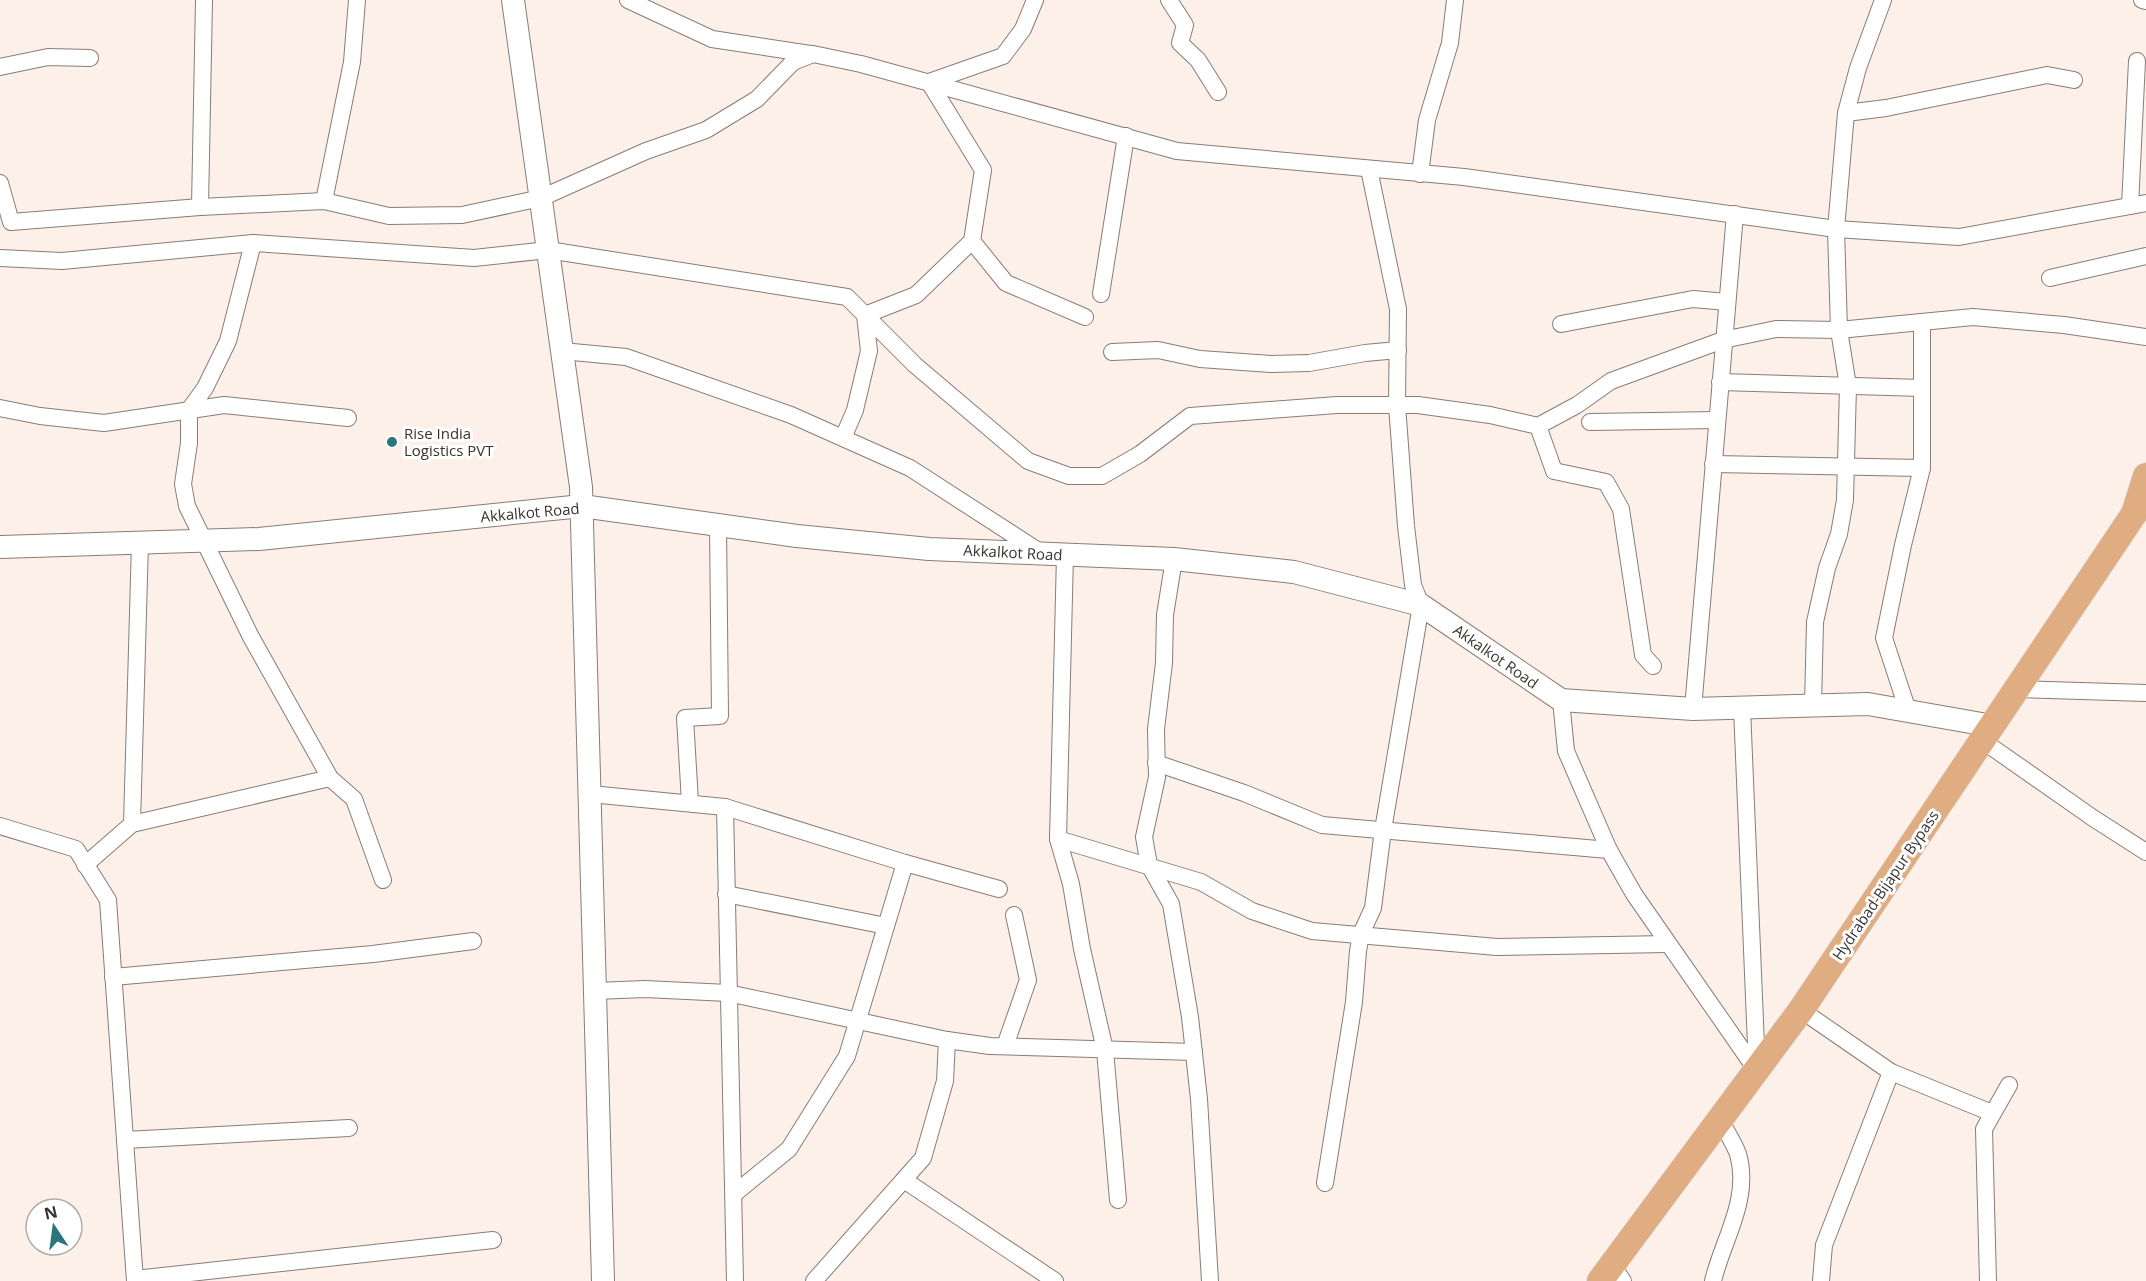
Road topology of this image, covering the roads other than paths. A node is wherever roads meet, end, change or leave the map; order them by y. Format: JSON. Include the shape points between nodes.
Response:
{"nodes":[{"id":1,"x":204,"y":0,"type":"edge"},
{"id":2,"x":357,"y":0,"type":"edge"},
{"id":3,"x":513,"y":0,"type":"edge"},
{"id":4,"x":628,"y":0,"type":"edge"},
{"id":5,"x":1035,"y":0,"type":"edge"},
{"id":6,"x":1169,"y":0,"type":"edge"},
{"id":7,"x":1455,"y":0,"type":"edge"},
{"id":8,"x":1883,"y":0,"type":"edge"},
{"id":9,"x":813,"y":54,"type":"junction"},
{"id":10,"x":90,"y":58,"type":"dead end"},
{"id":11,"x":2137,"y":61,"type":"dead end"},
{"id":12,"x":0,"y":67,"type":"edge"},
{"id":13,"x":2074,"y":80,"type":"dead end"},
{"id":14,"x":929,"y":82,"type":"junction"},
{"id":15,"x":1218,"y":92,"type":"dead end"},
{"id":16,"x":1846,"y":113,"type":"junction"},
{"id":17,"x":1125,"y":136,"type":"junction"},
{"id":18,"x":1369,"y":169,"type":"junction"},
{"id":19,"x":1420,"y":174,"type":"junction"},
{"id":20,"x":0,"y":183,"type":"edge"},
{"id":21,"x":541,"y":198,"type":"junction"},
{"id":22,"x":324,"y":201,"type":"junction"},
{"id":23,"x":2138,"y":204,"type":"edge"},
{"id":24,"x":200,"y":207,"type":"junction"},
{"id":25,"x":1735,"y":214,"type":"junction"},
{"id":26,"x":1836,"y":229,"type":"junction"},
{"id":27,"x":972,"y":241,"type":"junction"},
{"id":28,"x":253,"y":243,"type":"junction"},
{"id":29,"x":548,"y":250,"type":"junction"},
{"id":30,"x":2146,"y":256,"type":"edge"},
{"id":31,"x":0,"y":258,"type":"edge"},
{"id":32,"x":2050,"y":278,"type":"dead end"},
{"id":33,"x":1101,"y":294,"type":"dead end"},
{"id":34,"x":1727,"y":302,"type":"junction"},
{"id":35,"x":865,"y":315,"type":"junction"},
{"id":36,"x":1085,"y":316,"type":"dead end"},
{"id":37,"x":1922,"y":322,"type":"junction"},
{"id":38,"x":1561,"y":324,"type":"dead end"},
{"id":39,"x":1839,"y":330,"type":"junction"},
{"id":40,"x":2146,"y":337,"type":"edge"},
{"id":41,"x":1723,"y":340,"type":"junction"},
{"id":42,"x":1398,"y":350,"type":"junction"},
{"id":43,"x":562,"y":351,"type":"junction"},
{"id":44,"x":1112,"y":352,"type":"dead end"},
{"id":45,"x":1720,"y":382,"type":"junction"},
{"id":46,"x":1848,"y":386,"type":"junction"},
{"id":47,"x":1922,"y":388,"type":"junction"},
{"id":48,"x":1397,"y":405,"type":"junction"},
{"id":49,"x":0,"y":408,"type":"edge"},
{"id":50,"x":189,"y":410,"type":"junction"},
{"id":51,"x":348,"y":418,"type":"dead end"},
{"id":52,"x":1717,"y":420,"type":"junction"},
{"id":53,"x":1590,"y":422,"type":"dead end"},
{"id":54,"x":1538,"y":426,"type":"junction"},
{"id":55,"x":843,"y":438,"type":"junction"},
{"id":56,"x":1713,"y":464,"type":"junction"},
{"id":57,"x":1846,"y":467,"type":"junction"},
{"id":58,"x":1922,"y":468,"type":"junction"},
{"id":59,"x":2146,"y":476,"type":"edge"},
{"id":60,"x":582,"y":506,"type":"junction"},
{"id":61,"x":718,"y":525,"type":"junction"},
{"id":62,"x":203,"y":541,"type":"junction"},
{"id":63,"x":140,"y":543,"type":"junction"},
{"id":64,"x":0,"y":547,"type":"edge"},
{"id":65,"x":1054,"y":554,"type":"junction"},
{"id":66,"x":1174,"y":559,"type":"junction"},
{"id":67,"x":1421,"y":604,"type":"junction"},
{"id":68,"x":1653,"y":666,"type":"dead end"},
{"id":69,"x":2018,"y":688,"type":"junction"},
{"id":70,"x":2146,"y":693,"type":"edge"},
{"id":71,"x":1561,"y":700,"type":"junction"},
{"id":72,"x":1813,"y":706,"type":"junction"},
{"id":73,"x":1742,"y":708,"type":"junction"},
{"id":74,"x":1693,"y":709,"type":"junction"},
{"id":75,"x":1908,"y":711,"type":"junction"},
{"id":76,"x":1988,"y":734,"type":"junction"},
{"id":77,"x":1156,"y":763,"type":"junction"},
{"id":78,"x":330,"y":778,"type":"junction"},
{"id":79,"x":590,"y":794,"type":"junction"},
{"id":80,"x":690,"y":802,"type":"junction"},
{"id":81,"x":725,"y":807,"type":"junction"},
{"id":82,"x":132,"y":824,"type":"junction"},
{"id":83,"x":0,"y":826,"type":"edge"},
{"id":84,"x":1383,"y":830,"type":"junction"},
{"id":85,"x":1058,"y":839,"type":"junction"},
{"id":86,"x":1609,"y":850,"type":"junction"},
{"id":87,"x":2146,"y":852,"type":"edge"},
{"id":88,"x":905,"y":863,"type":"junction"},
{"id":89,"x":85,"y":865,"type":"junction"},
{"id":90,"x":1149,"y":865,"type":"junction"},
{"id":91,"x":383,"y":880,"type":"dead end"},
{"id":92,"x":999,"y":889,"type":"dead end"},
{"id":93,"x":726,"y":894,"type":"junction"},
{"id":94,"x":1014,"y":915,"type":"dead end"},
{"id":95,"x":886,"y":926,"type":"junction"},
{"id":96,"x":1361,"y":934,"type":"junction"},
{"id":97,"x":473,"y":941,"type":"dead end"},
{"id":98,"x":1668,"y":944,"type":"junction"},
{"id":99,"x":113,"y":976,"type":"junction"},
{"id":100,"x":595,"y":992,"type":"junction"},
{"id":101,"x":728,"y":993,"type":"junction"},
{"id":102,"x":1801,"y":1010,"type":"junction"},
{"id":103,"x":858,"y":1021,"type":"junction"},
{"id":104,"x":947,"y":1040,"type":"junction"},
{"id":105,"x":1005,"y":1046,"type":"junction"},
{"id":106,"x":1105,"y":1050,"type":"junction"},
{"id":107,"x":1194,"y":1052,"type":"junction"},
{"id":108,"x":1757,"y":1071,"type":"junction"},
{"id":109,"x":1892,"y":1072,"type":"junction"},
{"id":110,"x":2009,"y":1085,"type":"dead end"},
{"id":111,"x":1992,"y":1113,"type":"junction"},
{"id":112,"x":1720,"y":1120,"type":"junction"},
{"id":113,"x":349,"y":1128,"type":"dead end"},
{"id":114,"x":125,"y":1140,"type":"junction"},
{"id":115,"x":904,"y":1180,"type":"junction"},
{"id":116,"x":1325,"y":1183,"type":"dead end"},
{"id":117,"x":734,"y":1194,"type":"junction"},
{"id":118,"x":1118,"y":1200,"type":"dead end"},
{"id":119,"x":493,"y":1240,"type":"dead end"},
{"id":120,"x":1612,"y":1276,"type":"edge"},
{"id":121,"x":135,"y":1280,"type":"edge"},
{"id":122,"x":603,"y":1281,"type":"edge"},
{"id":123,"x":735,"y":1281,"type":"edge"},
{"id":124,"x":814,"y":1281,"type":"edge"},
{"id":125,"x":1054,"y":1281,"type":"edge"},
{"id":126,"x":1210,"y":1281,"type":"edge"},
{"id":127,"x":1713,"y":1281,"type":"edge"},
{"id":128,"x":1821,"y":1281,"type":"edge"},
{"id":129,"x":1988,"y":1281,"type":"edge"}],
"edges":[{"from":1,"to":24,"type":"street"},
{"from":2,"to":22,"type":"street","via":[[352,62]]},
{"from":3,"to":21,"type":"street"},
{"from":4,"to":9,"type":"street","via":[[712,39]]},
{"from":5,"to":14,"type":"street","via":[[1023,29],[1003,56]]},
{"from":6,"to":15,"type":"street","via":[[1185,25],[1180,43],[1198,60]]},
{"from":7,"to":19,"type":"street","via":[[1450,43],[1427,120]]},
{"from":8,"to":16,"type":"street"},
{"from":9,"to":14,"type":"street"},
{"from":9,"to":21,"type":"street","via":[[793,62],[758,99],[706,130],[646,151]]},
{"from":10,"to":12,"type":"street","via":[[48,57]]},
{"from":11,"to":23,"type":"street"},
{"from":13,"to":16,"type":"street","via":[[2047,75]]},
{"from":14,"to":17,"type":"street"},
{"from":14,"to":27,"type":"street","via":[[983,170]]},
{"from":16,"to":26,"type":"street"},
{"from":17,"to":18,"type":"street","via":[[1177,151]]},
{"from":17,"to":33,"type":"street"},
{"from":18,"to":19,"type":"street"},
{"from":18,"to":42,"type":"street","via":[[1398,309]]},
{"from":19,"to":25,"type":"street"},
{"from":20,"to":24,"type":"street","via":[[11,222]]},
{"from":21,"to":22,"type":"street","via":[[462,215],[389,216]]},
{"from":21,"to":29,"type":"street"},
{"from":22,"to":24,"type":"street"},
{"from":23,"to":26,"type":"street","via":[[1959,237]]},
{"from":25,"to":26,"type":"street"},
{"from":25,"to":34,"type":"street"},
{"from":26,"to":39,"type":"street"},
{"from":27,"to":35,"type":"street","via":[[916,295]]},
{"from":27,"to":36,"type":"street","via":[[1006,283]]},
{"from":28,"to":29,"type":"street","via":[[474,258]]},
{"from":28,"to":31,"type":"street","via":[[62,261]]},
{"from":28,"to":50,"type":"street","via":[[228,341],[205,388]]},
{"from":29,"to":35,"type":"street","via":[[847,297]]},
{"from":29,"to":43,"type":"street"},
{"from":30,"to":32,"type":"street"},
{"from":34,"to":38,"type":"street","via":[[1692,299]]},
{"from":34,"to":41,"type":"street"},
{"from":35,"to":48,"type":"street","via":[[915,365],[1028,461],[1069,476],[1102,476],[1140,454],[1190,416],[1337,405]]},
{"from":35,"to":55,"type":"street","via":[[869,351],[855,410]]},
{"from":37,"to":39,"type":"street"},
{"from":37,"to":40,"type":"street","via":[[1973,317],[2013,319]]},
{"from":37,"to":47,"type":"street"},
{"from":39,"to":41,"type":"street","via":[[1776,329]]},
{"from":39,"to":46,"type":"street"},
{"from":41,"to":45,"type":"street"},
{"from":41,"to":54,"type":"street","via":[[1611,381]]},
{"from":42,"to":44,"type":"street","via":[[1309,363],[1271,364],[1158,351]]},
{"from":42,"to":48,"type":"street"},
{"from":43,"to":55,"type":"street","via":[[626,357],[698,380]]},
{"from":43,"to":60,"type":"street"},
{"from":45,"to":46,"type":"street"},
{"from":45,"to":52,"type":"street"},
{"from":46,"to":47,"type":"street"},
{"from":46,"to":57,"type":"street"},
{"from":47,"to":58,"type":"street"},
{"from":48,"to":54,"type":"street","via":[[1490,415]]},
{"from":48,"to":67,"type":"street","via":[[1407,538],[1413,585]]},
{"from":49,"to":50,"type":"street","via":[[104,423]]},
{"from":50,"to":51,"type":"street","via":[[224,405]]},
{"from":50,"to":62,"type":"street","via":[[183,483],[187,506]]},
{"from":52,"to":53,"type":"street"},
{"from":52,"to":56,"type":"street"},
{"from":54,"to":68,"type":"street","via":[[1554,471],[1606,482],[1621,509],[1643,655]]},
{"from":55,"to":65,"type":"street","via":[[910,468]]},
{"from":56,"to":57,"type":"street"},
{"from":56,"to":74,"type":"street"},
{"from":57,"to":58,"type":"street"},
{"from":57,"to":72,"type":"street","via":[[1839,534],[1815,622]]},
{"from":58,"to":75,"type":"street","via":[[1884,638]]},
{"from":59,"to":69,"type":"main road","name":"Hydrabad-Bijapur Bypass","via":[[2134,514]]},
{"from":60,"to":61,"type":"street","name":"Akkalkot Road"},
{"from":60,"to":62,"type":"street","name":"Akkalkot Road","via":[[259,539]]},
{"from":60,"to":79,"type":"street"},
{"from":61,"to":65,"type":"street","name":"Akkalkot Road","via":[[929,549]]},
{"from":61,"to":80,"type":"street","via":[[720,716],[685,718]]},
{"from":62,"to":63,"type":"street","name":"Akkalkot Road"},
{"from":62,"to":78,"type":"street","via":[[251,637]]},
{"from":63,"to":64,"type":"street","name":"Akkalkot Road"},
{"from":63,"to":82,"type":"street"},
{"from":65,"to":66,"type":"street","name":"Akkalkot Road"},
{"from":65,"to":85,"type":"street"},
{"from":66,"to":67,"type":"street","name":"Akkalkot Road","via":[[1294,572]]},
{"from":66,"to":77,"type":"street","via":[[1165,615]]},
{"from":67,"to":71,"type":"street","name":"Akkalkot Road"},
{"from":67,"to":84,"type":"street"},
{"from":69,"to":70,"type":"street"},
{"from":69,"to":76,"type":"main road","name":"Hydrabad-Bijapur Bypass"},
{"from":71,"to":74,"type":"street"},
{"from":71,"to":86,"type":"street","via":[[1566,751]]},
{"from":72,"to":73,"type":"street"},
{"from":72,"to":75,"type":"street","via":[[1868,704]]},
{"from":73,"to":74,"type":"street"},
{"from":73,"to":108,"type":"street"},
{"from":75,"to":76,"type":"street"},
{"from":76,"to":87,"type":"street","via":[[2093,818]]},
{"from":76,"to":102,"type":"main road","name":"Hydrabad-Bijapur Bypass"},
{"from":77,"to":84,"type":"street","via":[[1322,825]]},
{"from":77,"to":90,"type":"street","via":[[1144,837]]},
{"from":78,"to":82,"type":"street"},
{"from":78,"to":91,"type":"street","via":[[354,799]]},
{"from":79,"to":80,"type":"street"},
{"from":79,"to":100,"type":"street"},
{"from":80,"to":81,"type":"street"},
{"from":81,"to":88,"type":"street"},
{"from":81,"to":93,"type":"street"},
{"from":82,"to":89,"type":"street"},
{"from":83,"to":89,"type":"street","via":[[76,849]]},
{"from":84,"to":86,"type":"street"},
{"from":84,"to":96,"type":"street","via":[[1373,908]]},
{"from":85,"to":90,"type":"street"},
{"from":85,"to":106,"type":"street"},
{"from":86,"to":98,"type":"street"},
{"from":88,"to":92,"type":"street"},
{"from":88,"to":95,"type":"street"},
{"from":89,"to":99,"type":"street","via":[[108,900]]},
{"from":90,"to":96,"type":"street","via":[[1202,882],[1262,915],[1312,931]]},
{"from":90,"to":107,"type":"street","via":[[1171,904]]},
{"from":93,"to":95,"type":"street"},
{"from":93,"to":101,"type":"street"},
{"from":94,"to":105,"type":"street","via":[[1028,981]]},
{"from":95,"to":103,"type":"street"},
{"from":96,"to":98,"type":"street","via":[[1497,946]]},
{"from":96,"to":116,"type":"street"},
{"from":97,"to":99,"type":"street","via":[[373,954]]},
{"from":98,"to":108,"type":"street"},
{"from":99,"to":114,"type":"street"},
{"from":100,"to":101,"type":"street","via":[[645,988]]},
{"from":100,"to":122,"type":"street"},
{"from":101,"to":103,"type":"street"},
{"from":101,"to":117,"type":"street"},
{"from":102,"to":108,"type":"main road","name":"Hydrabad-Bijapur Bypass"},
{"from":102,"to":109,"type":"street"},
{"from":103,"to":104,"type":"street"},
{"from":103,"to":117,"type":"street","via":[[847,1056],[789,1149]]},
{"from":104,"to":105,"type":"street"},
{"from":104,"to":115,"type":"street","via":[[945,1081],[923,1158]]},
{"from":105,"to":106,"type":"street"},
{"from":106,"to":107,"type":"street"},
{"from":106,"to":118,"type":"street"},
{"from":107,"to":126,"type":"street"},
{"from":108,"to":112,"type":"main road","name":"Hydrabad-Bijapur Bypass"},
{"from":109,"to":111,"type":"street"},
{"from":109,"to":128,"type":"street","via":[[1824,1245]]},
{"from":110,"to":111,"type":"street"},
{"from":111,"to":129,"type":"street","via":[[1984,1129]]},
{"from":112,"to":120,"type":"main road","name":"Hydrabad-Bijapur Bypass"},
{"from":112,"to":127,"type":"street","via":[[1737,1154],[1741,1186],[1732,1230]]},
{"from":113,"to":114,"type":"street"},
{"from":114,"to":121,"type":"street"},
{"from":115,"to":124,"type":"street"},
{"from":115,"to":125,"type":"street"},
{"from":117,"to":123,"type":"street"},
{"from":119,"to":121,"type":"street"}]}
